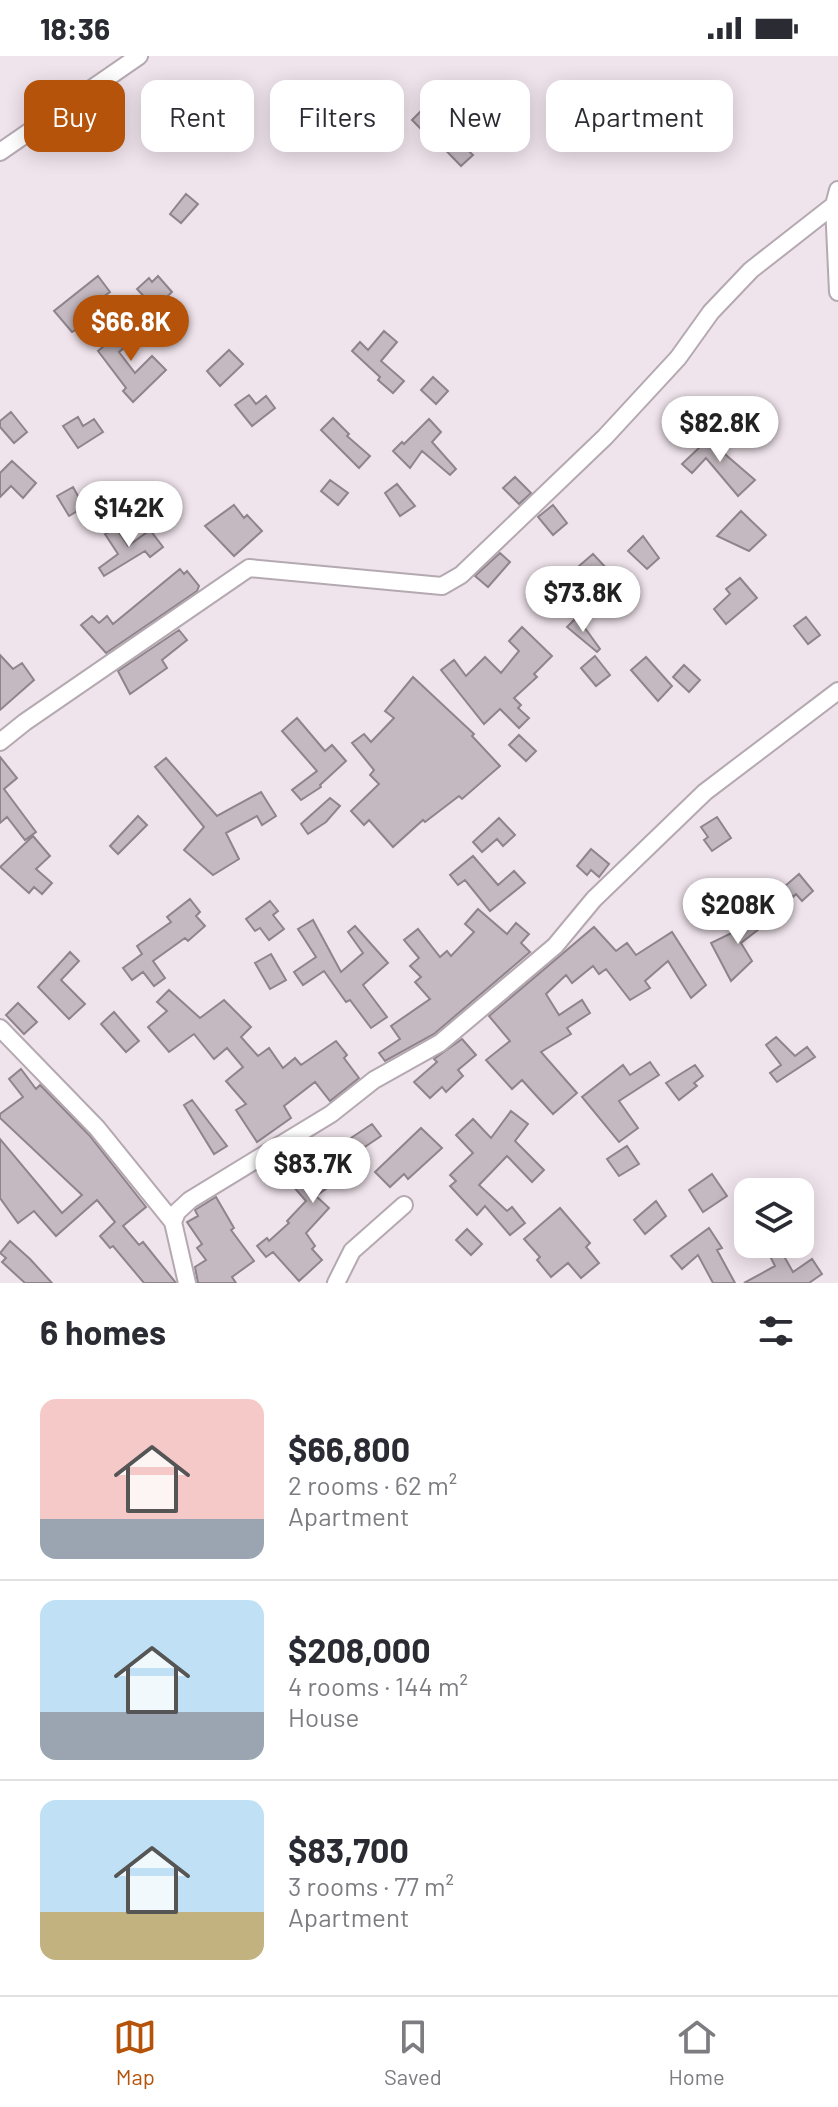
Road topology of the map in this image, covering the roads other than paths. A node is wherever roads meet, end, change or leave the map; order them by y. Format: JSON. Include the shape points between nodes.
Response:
{"nodes":[{"id":1,"x":139,"y":56,"type":"edge"},
{"id":2,"x":0,"y":152,"type":"edge"},
{"id":3,"x":836,"y":198,"type":"edge"},
{"id":4,"x":838,"y":292,"type":"edge"},
{"id":5,"x":838,"y":691,"type":"edge"},
{"id":6,"x":0,"y":742,"type":"edge"},
{"id":7,"x":0,"y":1028,"type":"edge"},
{"id":8,"x":404,"y":1205,"type":"dead end"},
{"id":9,"x":173,"y":1222,"type":"junction"},
{"id":10,"x":187,"y":1283,"type":"edge"},
{"id":11,"x":336,"y":1283,"type":"edge"}],
"edges":[{"from":1,"to":2,"type":"street"},
{"from":3,"to":4,"type":"street"},
{"from":3,"to":6,"type":"street","via":[[751,270],[605,437],[461,575],[442,586],[249,568]]},
{"from":5,"to":9,"type":"street","via":[[705,792],[594,899],[555,946],[440,1043],[190,1200]]},
{"from":7,"to":9,"type":"street","via":[[97,1128]]},
{"from":8,"to":11,"type":"street","via":[[352,1251]]},
{"from":9,"to":10,"type":"street"}]}
